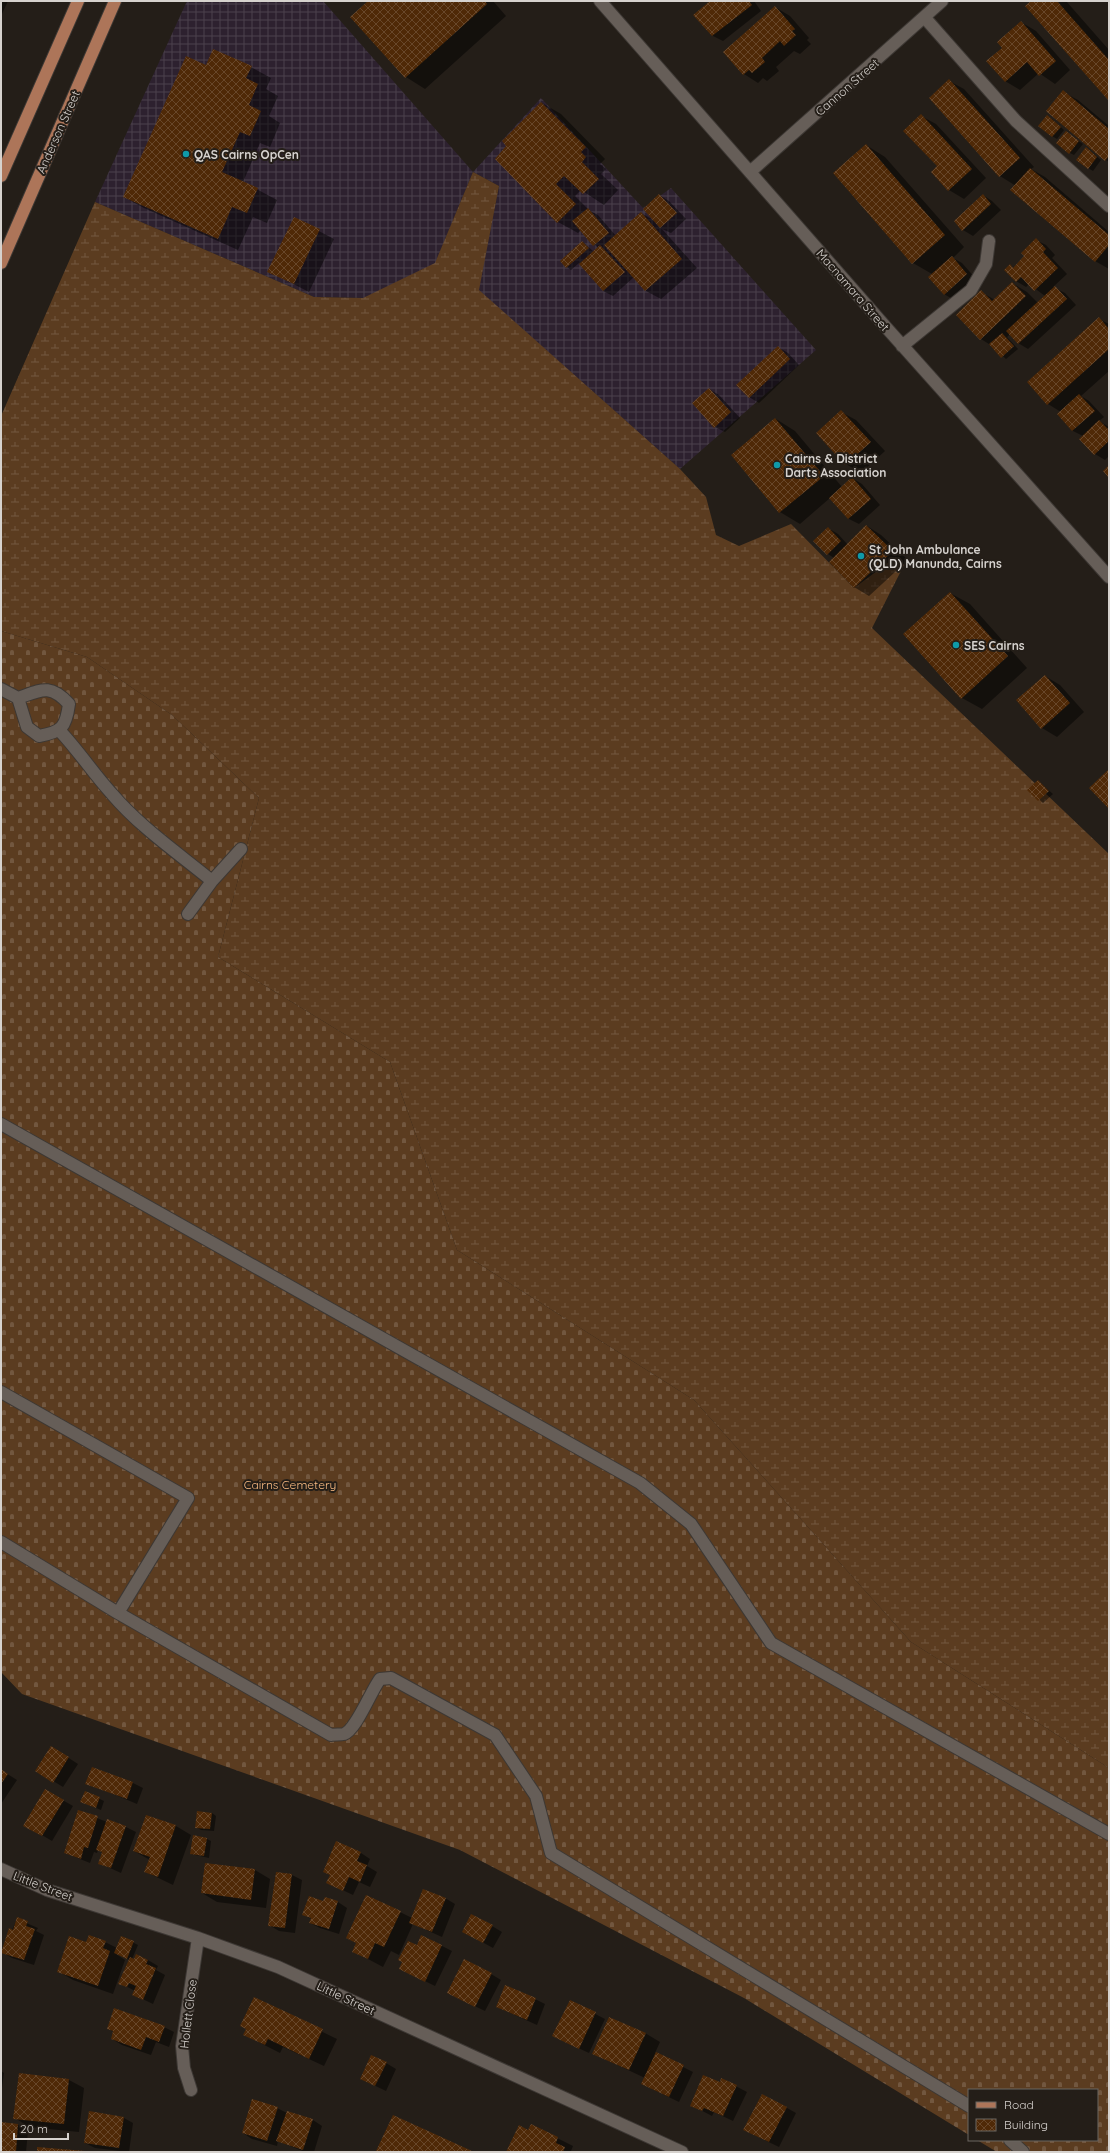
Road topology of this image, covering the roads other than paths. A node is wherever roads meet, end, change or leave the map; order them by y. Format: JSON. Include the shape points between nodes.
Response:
{"nodes":[{"id":1,"x":78,"y":1,"type":"edge"},
{"id":2,"x":115,"y":1,"type":"edge"},
{"id":3,"x":600,"y":1,"type":"edge"},
{"id":4,"x":942,"y":1,"type":"edge"},
{"id":5,"x":925,"y":18,"type":"junction"},
{"id":6,"x":750,"y":172,"type":"junction"},
{"id":7,"x":1,"y":176,"type":"edge"},
{"id":8,"x":1109,"y":206,"type":"edge"},
{"id":9,"x":989,"y":241,"type":"dead end"},
{"id":10,"x":1,"y":263,"type":"edge"},
{"id":11,"x":902,"y":346,"type":"junction"},
{"id":12,"x":1109,"y":577,"type":"edge"},
{"id":13,"x":1,"y":689,"type":"edge"},
{"id":14,"x":18,"y":698,"type":"junction"},
{"id":15,"x":59,"y":730,"type":"junction"},
{"id":16,"x":241,"y":848,"type":"dead end"},
{"id":17,"x":212,"y":881,"type":"junction"},
{"id":18,"x":188,"y":914,"type":"dead end"},
{"id":19,"x":1,"y":1124,"type":"edge"},
{"id":20,"x":1,"y":1392,"type":"edge"},
{"id":21,"x":1,"y":1542,"type":"edge"},
{"id":22,"x":118,"y":1613,"type":"junction"},
{"id":23,"x":1109,"y":1834,"type":"edge"},
{"id":24,"x":1,"y":1869,"type":"edge"},
{"id":25,"x":198,"y":1938,"type":"junction"},
{"id":26,"x":191,"y":2090,"type":"dead end"},
{"id":27,"x":968,"y":2105,"type":"edge"},
{"id":28,"x":1011,"y":2141,"type":"edge"},
{"id":29,"x":682,"y":2152,"type":"edge"},
{"id":30,"x":1023,"y":2152,"type":"edge"}],
"edges":[{"from":1,"to":7,"type":"main road"},
{"from":2,"to":10,"type":"main road","name":"Anderson Street"},
{"from":3,"to":6,"type":"street","name":"Macnamara Street"},
{"from":4,"to":5,"type":"street","name":"Cannon Street"},
{"from":5,"to":6,"type":"street","name":"Cannon Street"},
{"from":5,"to":8,"type":"street","via":[[1016,122]]},
{"from":6,"to":11,"type":"street","name":"Macnamara Street"},
{"from":9,"to":11,"type":"street","via":[[986,264],[971,290]]},
{"from":11,"to":12,"type":"street","name":"Macnamara Street"},
{"from":13,"to":14,"type":"street"},
{"from":14,"to":15,"type":"street","via":[[27,727],[39,736],[56,733]]},
{"from":14,"to":15,"type":"street","via":[[45,689],[60,694],[69,704],[67,721]]},
{"from":15,"to":17,"type":"street","via":[[75,746],[112,795]]},
{"from":16,"to":17,"type":"street"},
{"from":17,"to":18,"type":"street"},
{"from":19,"to":23,"type":"street","via":[[640,1483],[691,1524],[771,1643]]},
{"from":20,"to":22,"type":"street","via":[[188,1498]]},
{"from":21,"to":22,"type":"street"},
{"from":22,"to":27,"type":"street","via":[[331,1735],[345,1734],[356,1724],[380,1679],[391,1678],[496,1735],[536,1796],[551,1853]]},
{"from":24,"to":25,"type":"street","name":"Little Street","via":[[48,1890]]},
{"from":25,"to":26,"type":"street","name":"Hollett Close","via":[[182,2046],[184,2068]]},
{"from":25,"to":29,"type":"street","name":"Little Street","via":[[278,1967]]},
{"from":28,"to":30,"type":"street"}]}
